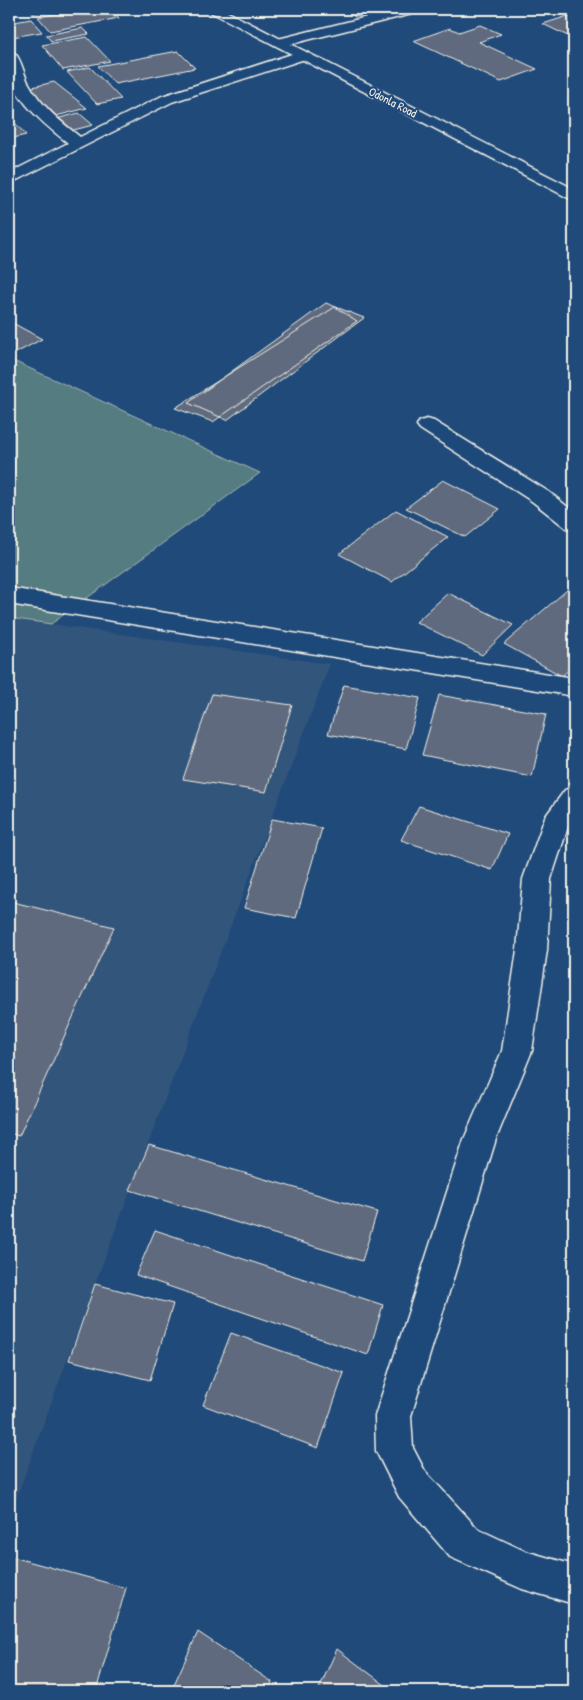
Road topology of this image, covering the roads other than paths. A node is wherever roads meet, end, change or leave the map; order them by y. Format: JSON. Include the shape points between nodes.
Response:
{"nodes":[{"id":1,"x":212,"y":9,"type":"edge"},
{"id":2,"x":415,"y":9,"type":"edge"},
{"id":3,"x":279,"y":43,"type":"junction"},
{"id":4,"x":9,"y":54,"type":"edge"},
{"id":5,"x":302,"y":55,"type":"junction"},
{"id":6,"x":78,"y":143,"type":"junction"},
{"id":7,"x":9,"y":179,"type":"edge"},
{"id":8,"x":574,"y":196,"type":"edge"},
{"id":9,"x":427,"y":425,"type":"dead end"},
{"id":10,"x":574,"y":523,"type":"edge"},
{"id":11,"x":9,"y":596,"type":"edge"},
{"id":12,"x":574,"y":687,"type":"edge"},
{"id":13,"x":574,"y":797,"type":"edge"},
{"id":14,"x":574,"y":1584,"type":"edge"}],
"edges":[{"from":1,"to":3,"type":"street","name":"Odonla Road"},
{"from":2,"to":3,"type":"street"},
{"from":3,"to":5,"type":"street","name":"Odonla Road"},
{"from":4,"to":6,"type":"street","via":[[18,82],[33,103],[50,122]]},
{"from":5,"to":6,"type":"street","via":[[167,99]]},
{"from":5,"to":8,"type":"street","name":"Odonla Road"},
{"from":6,"to":7,"type":"street"},
{"from":9,"to":10,"type":"street","via":[[541,497]]},
{"from":11,"to":12,"type":"street"},
{"from":13,"to":14,"type":"street","via":[[555,824],[538,879],[532,950],[517,1051],[480,1139],[393,1416],[395,1451],[412,1484],[464,1543],[522,1570]]}]}
